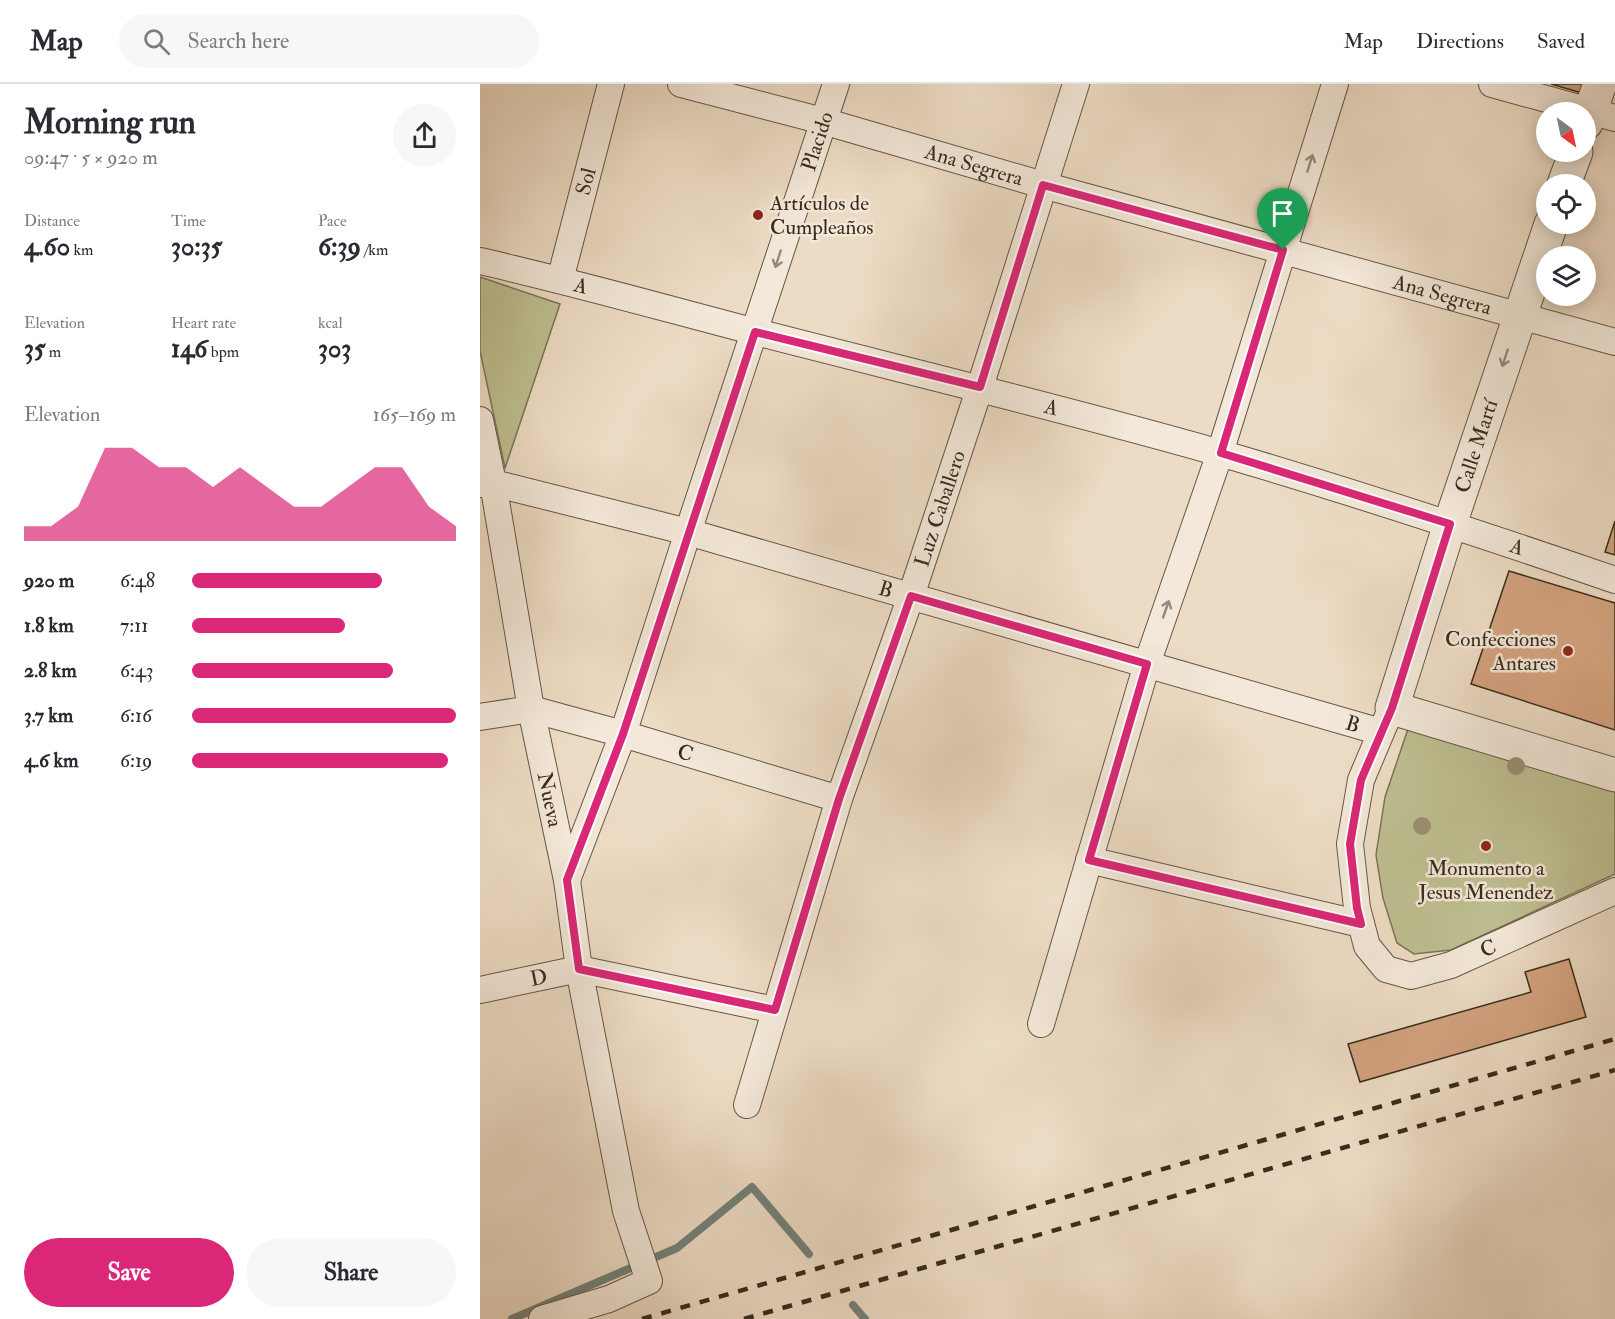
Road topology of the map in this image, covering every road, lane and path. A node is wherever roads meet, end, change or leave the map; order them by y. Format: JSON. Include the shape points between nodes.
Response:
{"nodes":[{"id":1,"x":611,"y":84,"type":"edge"},
{"id":2,"x":681,"y":84,"type":"edge"},
{"id":3,"x":836,"y":84,"type":"edge"},
{"id":4,"x":1076,"y":84,"type":"edge"},
{"id":5,"x":1335,"y":84,"type":"edge"},
{"id":6,"x":1492,"y":84,"type":"edge"},
{"id":7,"x":1597,"y":109,"type":"edge"},
{"id":8,"x":823,"y":121,"type":"junction"},
{"id":9,"x":1043,"y":185,"type":"junction"},
{"id":10,"x":1548,"y":234,"type":"edge"},
{"id":11,"x":1283,"y":250,"type":"junction"},
{"id":12,"x":480,"y":261,"type":"edge"},
{"id":13,"x":560,"y":280,"type":"junction"},
{"id":14,"x":1519,"y":316,"type":"junction"},
{"id":15,"x":755,"y":332,"type":"junction"},
{"id":16,"x":1615,"y":342,"type":"edge"},
{"id":17,"x":980,"y":387,"type":"junction"},
{"id":18,"x":480,"y":420,"type":"edge"},
{"id":19,"x":1221,"y":453,"type":"junction"},
{"id":20,"x":487,"y":484,"type":"edge"},
{"id":21,"x":1450,"y":524,"type":"junction"},
{"id":22,"x":688,"y":532,"type":"junction"},
{"id":23,"x":1615,"y":580,"type":"edge"},
{"id":24,"x":911,"y":596,"type":"junction"},
{"id":25,"x":1147,"y":664,"type":"junction"},
{"id":26,"x":531,"y":709,"type":"junction"},
{"id":27,"x":480,"y":717,"type":"edge"},
{"id":28,"x":1387,"y":720,"type":"junction"},
{"id":29,"x":623,"y":734,"type":"junction"},
{"id":30,"x":1615,"y":775,"type":"edge"},
{"id":31,"x":839,"y":799,"type":"junction"},
{"id":32,"x":1089,"y":860,"type":"junction"},
{"id":33,"x":567,"y":880,"type":"junction"},
{"id":34,"x":1615,"y":891,"type":"edge"},
{"id":35,"x":1364,"y":935,"type":"junction"},
{"id":36,"x":579,"y":969,"type":"junction"},
{"id":37,"x":480,"y":990,"type":"edge"},
{"id":38,"x":775,"y":1010,"type":"junction"},
{"id":39,"x":1041,"y":1024,"type":"dead end"},
{"id":40,"x":747,"y":1105,"type":"dead end"},
{"id":41,"x":542,"y":1319,"type":"edge"}],
"edges":[{"from":1,"to":13,"type":"street","name":"Sol"},
{"from":2,"to":8,"type":"street","name":"Ana Segrera"},
{"from":3,"to":8,"type":"street","name":"Placido"},
{"from":4,"to":9,"type":"street","name":"Luz Caballero"},
{"from":11,"to":5,"type":"street","one_way":true},
{"from":6,"to":7,"type":"street"},
{"from":8,"to":9,"type":"street","name":"Ana Segrera"},
{"from":8,"to":15,"type":"street","name":"Placido","one_way":true},
{"from":9,"to":11,"type":"street","name":"Ana Segrera"},
{"from":9,"to":17,"type":"street","name":"Luz Caballero"},
{"from":10,"to":14,"type":"street","name":"Calle Martí"},
{"from":11,"to":14,"type":"street","name":"Ana Segrera"},
{"from":11,"to":19,"type":"street"},
{"from":12,"to":13,"type":"street","name":"A"},
{"from":13,"to":15,"type":"street","name":"A"},
{"from":14,"to":16,"type":"street","name":"Ana Segrera"},
{"from":14,"to":21,"type":"street","name":"Calle Martí","one_way":true},
{"from":15,"to":17,"type":"street","name":"A"},
{"from":15,"to":22,"type":"street","name":"Placido"},
{"from":17,"to":19,"type":"street","name":"A"},
{"from":17,"to":24,"type":"street","name":"Luz Caballero"},
{"from":18,"to":20,"type":"street","name":"Nueva"},
{"from":19,"to":21,"type":"street","name":"A"},
{"from":25,"to":19,"type":"street","one_way":true},
{"from":20,"to":22,"type":"street","name":"B"},
{"from":20,"to":26,"type":"street","name":"Nueva"},
{"from":21,"to":23,"type":"street","name":"A"},
{"from":21,"to":28,"type":"street","name":"Calle Martí"},
{"from":22,"to":24,"type":"street","name":"B"},
{"from":22,"to":29,"type":"street","name":"Placido"},
{"from":24,"to":25,"type":"street","name":"B"},
{"from":24,"to":31,"type":"street","name":"Luz Caballero"},
{"from":25,"to":28,"type":"street","name":"B"},
{"from":25,"to":32,"type":"street"},
{"from":26,"to":27,"type":"street"},
{"from":26,"to":29,"type":"street","name":"C"},
{"from":26,"to":33,"type":"street","name":"Nueva"},
{"from":28,"to":30,"type":"street","name":"B"},
{"from":28,"to":35,"type":"street","name":"Calle Martí","via":[[1361,780],[1350,844]]},
{"from":29,"to":31,"type":"street","name":"C"},
{"from":29,"to":33,"type":"street","name":"Placido"},
{"from":31,"to":38,"type":"street","name":"Luz Caballero"},
{"from":32,"to":35,"type":"street"},
{"from":32,"to":39,"type":"street"},
{"from":33,"to":36,"type":"street","name":"Nueva"},
{"from":34,"to":35,"type":"street","name":"C","via":[[1451,965],[1411,976],[1386,969]]},
{"from":36,"to":37,"type":"street","name":"D"},
{"from":36,"to":38,"type":"street","name":"D"},
{"from":36,"to":41,"type":"street","name":"Nueva","via":[[626,1211],[645,1269],[609,1299]]},
{"from":38,"to":40,"type":"street","name":"Luz Caballero"}]}
